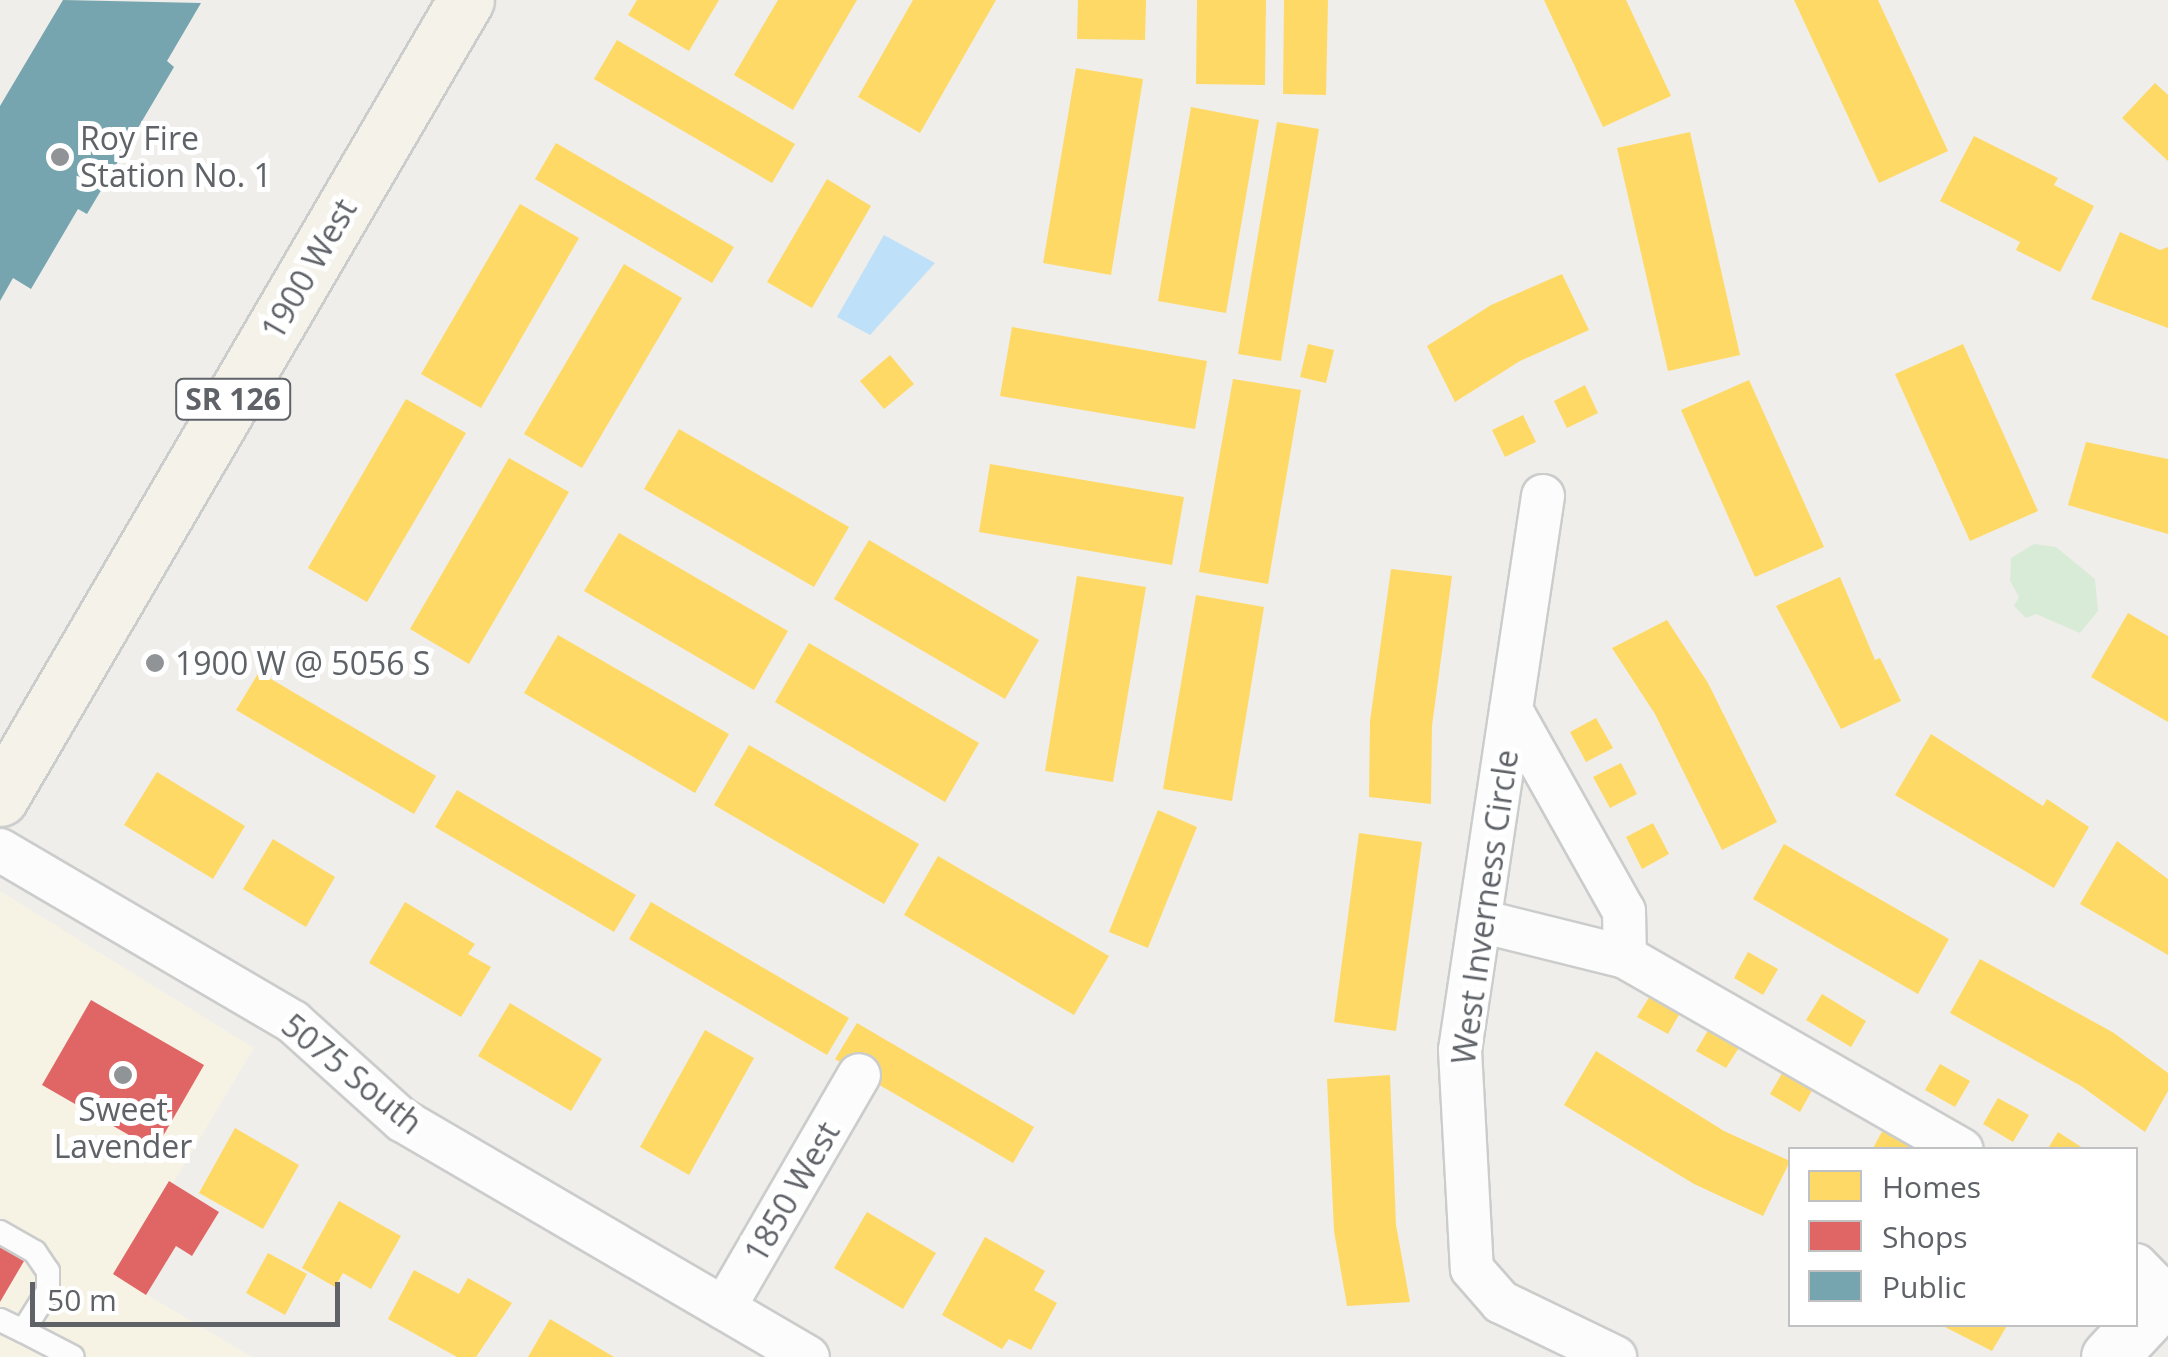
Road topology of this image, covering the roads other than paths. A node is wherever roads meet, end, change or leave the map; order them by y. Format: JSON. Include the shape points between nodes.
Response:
{"nodes":[{"id":1,"x":466,"y":0,"type":"edge"},
{"id":2,"x":1542,"y":496,"type":"dead end"},
{"id":3,"x":1511,"y":710,"type":"junction"},
{"id":4,"x":0,"y":798,"type":"edge"},
{"id":5,"x":0,"y":850,"type":"edge"},
{"id":6,"x":1480,"y":922,"type":"junction"},
{"id":7,"x":1624,"y":957,"type":"junction"},
{"id":8,"x":860,"y":1076,"type":"dead end"},
{"id":9,"x":1957,"y":1147,"type":"edge"},
{"id":10,"x":0,"y":1232,"type":"edge"},
{"id":11,"x":2156,"y":1285,"type":"edge"},
{"id":12,"x":724,"y":1308,"type":"junction"},
{"id":13,"x":2138,"y":1313,"type":"edge"},
{"id":14,"x":0,"y":1320,"type":"edge"},
{"id":15,"x":2129,"y":1327,"type":"edge"},
{"id":16,"x":23,"y":1331,"type":"junction"},
{"id":17,"x":73,"y":1357,"type":"edge"},
{"id":18,"x":808,"y":1357,"type":"edge"},
{"id":19,"x":1615,"y":1357,"type":"edge"},
{"id":20,"x":2110,"y":1357,"type":"edge"}],
"edges":[{"from":1,"to":4,"type":"main road","name":"1900 West","number":"SR 126"},
{"from":2,"to":3,"type":"street","name":"West Inverness Circle"},
{"from":3,"to":6,"type":"street","name":"West Inverness Circle"},
{"from":3,"to":7,"type":"street","via":[[1624,910]]},
{"from":5,"to":12,"type":"street","name":"5075 South","via":[[293,1022],[402,1120]]},
{"from":6,"to":7,"type":"street"},
{"from":6,"to":19,"type":"street","name":"West Inverness Circle","via":[[1460,1050],[1472,1269],[1501,1302]]},
{"from":7,"to":9,"type":"street"},
{"from":8,"to":12,"type":"street","name":"1850 West"},
{"from":10,"to":16,"type":"lane","via":[[35,1252],[48,1271],[48,1291]]},
{"from":11,"to":13,"type":"street"},
{"from":12,"to":18,"type":"street","name":"5075 South"},
{"from":14,"to":16,"type":"lane"},
{"from":15,"to":20,"type":"street"},
{"from":16,"to":17,"type":"lane"}]}
